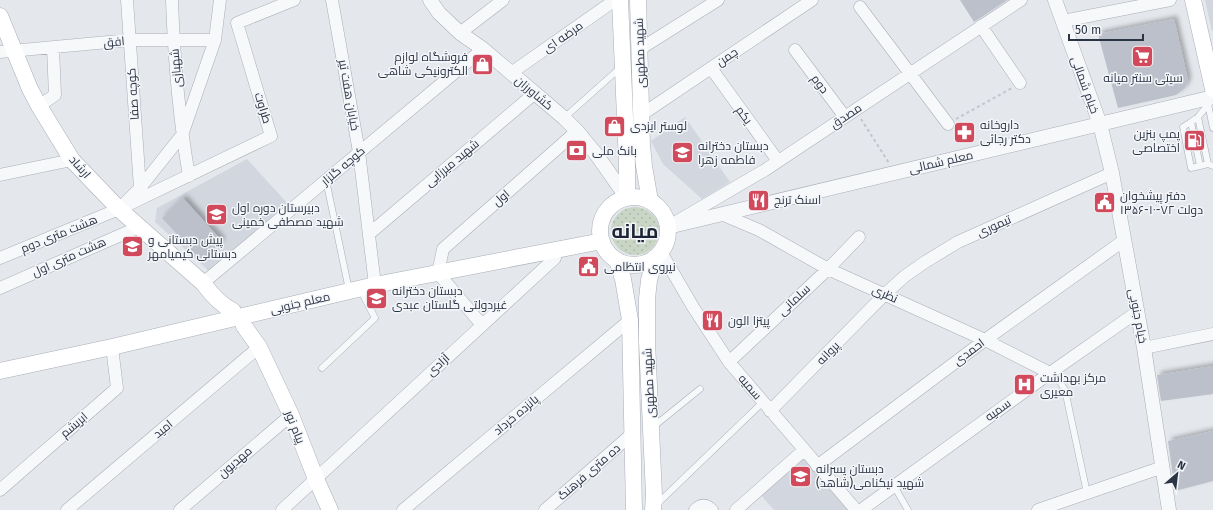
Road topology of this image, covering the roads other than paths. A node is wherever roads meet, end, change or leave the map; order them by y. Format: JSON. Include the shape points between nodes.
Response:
{"nodes":[{"id":1,"x":127,"y":0,"type":"edge"},
{"id":2,"x":172,"y":0,"type":"edge"},
{"id":3,"x":220,"y":0,"type":"edge"},
{"id":4,"x":294,"y":0,"type":"edge"},
{"id":5,"x":332,"y":0,"type":"edge"},
{"id":6,"x":430,"y":0,"type":"edge"},
{"id":7,"x":503,"y":0,"type":"edge"},
{"id":8,"x":615,"y":0,"type":"edge"},
{"id":9,"x":620,"y":0,"type":"edge"},
{"id":10,"x":638,"y":0,"type":"edge"},
{"id":11,"x":718,"y":0,"type":"edge"},
{"id":12,"x":812,"y":0,"type":"edge"},
{"id":13,"x":1021,"y":0,"type":"edge"},
{"id":14,"x":1055,"y":0,"type":"edge"},
{"id":15,"x":1170,"y":0,"type":"edge"},
{"id":16,"x":1193,"y":0,"type":"edge"},
{"id":17,"x":860,"y":7,"type":"dead end"},
{"id":18,"x":0,"y":16,"type":"edge"},
{"id":19,"x":1063,"y":21,"type":"junction"},
{"id":20,"x":981,"y":26,"type":"junction"},
{"id":21,"x":460,"y":33,"type":"junction"},
{"id":22,"x":174,"y":39,"type":"junction"},
{"id":23,"x":130,"y":40,"type":"junction"},
{"id":24,"x":215,"y":40,"type":"junction"},
{"id":25,"x":53,"y":48,"type":"junction"},
{"id":26,"x":483,"y":49,"type":"junction"},
{"id":27,"x":640,"y":49,"type":"junction"},
{"id":28,"x":795,"y":50,"type":"dead end"},
{"id":29,"x":7,"y":52,"type":"edge"},
{"id":30,"x":623,"y":66,"type":"junction"},
{"id":31,"x":711,"y":68,"type":"junction"},
{"id":32,"x":511,"y":73,"type":"junction"},
{"id":33,"x":909,"y":74,"type":"junction"},
{"id":34,"x":1020,"y":83,"type":"road end"},
{"id":35,"x":1213,"y":89,"type":"edge"},
{"id":36,"x":535,"y":93,"type":"junction"},
{"id":37,"x":1211,"y":100,"type":"edge"},
{"id":38,"x":39,"y":106,"type":"junction"},
{"id":39,"x":641,"y":115,"type":"junction"},
{"id":40,"x":845,"y":117,"type":"junction"},
{"id":41,"x":1198,"y":117,"type":"junction"},
{"id":42,"x":564,"y":118,"type":"junction"},
{"id":43,"x":948,"y":124,"type":"road end"},
{"id":44,"x":1100,"y":124,"type":"junction"},
{"id":45,"x":1213,"y":128,"type":"edge"},
{"id":46,"x":577,"y":131,"type":"junction"},
{"id":47,"x":182,"y":135,"type":"junction"},
{"id":48,"x":359,"y":152,"type":"junction"},
{"id":49,"x":72,"y":160,"type":"junction"},
{"id":50,"x":778,"y":161,"type":"junction"},
{"id":51,"x":1211,"y":165,"type":"edge"},
{"id":52,"x":1112,"y":173,"type":"junction"},
{"id":53,"x":0,"y":175,"type":"edge"},
{"id":54,"x":189,"y":176,"type":"junction"},
{"id":55,"x":326,"y":180,"type":"junction"},
{"id":56,"x":140,"y":188,"type":"junction"},
{"id":57,"x":627,"y":198,"type":"junction"},
{"id":58,"x":650,"y":201,"type":"junction"},
{"id":59,"x":119,"y":209,"type":"junction"},
{"id":60,"x":721,"y":214,"type":"junction"},
{"id":61,"x":139,"y":227,"type":"junction"},
{"id":62,"x":668,"y":227,"type":"junction"},
{"id":63,"x":369,"y":234,"type":"junction"},
{"id":64,"x":859,"y":237,"type":"dead end"},
{"id":65,"x":602,"y":240,"type":"junction"},
{"id":66,"x":1123,"y":241,"type":"junction"},
{"id":67,"x":555,"y":250,"type":"junction"},
{"id":68,"x":659,"y":255,"type":"junction"},
{"id":69,"x":0,"y":258,"type":"edge"},
{"id":70,"x":617,"y":260,"type":"junction"},
{"id":71,"x":828,"y":269,"type":"junction"},
{"id":72,"x":438,"y":273,"type":"junction"},
{"id":73,"x":204,"y":284,"type":"junction"},
{"id":74,"x":0,"y":288,"type":"edge"},
{"id":75,"x":361,"y":289,"type":"junction"},
{"id":76,"x":885,"y":294,"type":"junction"},
{"id":77,"x":1137,"y":312,"type":"junction"},
{"id":78,"x":239,"y":317,"type":"junction"},
{"id":79,"x":630,"y":320,"type":"junction"},
{"id":80,"x":482,"y":325,"type":"junction"},
{"id":81,"x":1213,"y":334,"type":"edge"},
{"id":82,"x":985,"y":340,"type":"junction"},
{"id":83,"x":258,"y":346,"type":"junction"},
{"id":84,"x":112,"y":348,"type":"junction"},
{"id":85,"x":1144,"y":348,"type":"junction"},
{"id":86,"x":729,"y":362,"type":"junction"},
{"id":87,"x":322,"y":368,"type":"dead end"},
{"id":88,"x":0,"y":371,"type":"edge"},
{"id":89,"x":1050,"y":373,"type":"junction"},
{"id":90,"x":700,"y":389,"type":"dead end"},
{"id":91,"x":767,"y":407,"type":"junction"},
{"id":92,"x":291,"y":415,"type":"junction"},
{"id":93,"x":651,"y":429,"type":"junction"},
{"id":94,"x":633,"y":433,"type":"junction"},
{"id":95,"x":804,"y":450,"type":"junction"},
{"id":96,"x":817,"y":466,"type":"junction"},
{"id":97,"x":1163,"y":467,"type":"junction"},
{"id":98,"x":316,"y":479,"type":"junction"},
{"id":99,"x":894,"y":486,"type":"junction"},
{"id":100,"x":0,"y":490,"type":"edge"},
{"id":101,"x":1087,"y":492,"type":"junction"},
{"id":102,"x":653,"y":509,"type":"edge"},
{"id":103,"x":67,"y":510,"type":"edge"},
{"id":104,"x":180,"y":510,"type":"edge"},
{"id":105,"x":282,"y":510,"type":"edge"},
{"id":106,"x":330,"y":510,"type":"edge"},
{"id":107,"x":403,"y":510,"type":"edge"},
{"id":108,"x":545,"y":510,"type":"edge"},
{"id":109,"x":634,"y":510,"type":"edge"},
{"id":110,"x":695,"y":510,"type":"edge"},
{"id":111,"x":712,"y":510,"type":"edge"},
{"id":112,"x":736,"y":510,"type":"edge"},
{"id":113,"x":856,"y":510,"type":"edge"},
{"id":114,"x":861,"y":510,"type":"edge"},
{"id":115,"x":908,"y":510,"type":"edge"},
{"id":116,"x":1038,"y":510,"type":"edge"},
{"id":117,"x":1169,"y":510,"type":"edge"}],
"edges":[{"from":1,"to":23,"type":"street","name":"کوچه صفا"},
{"from":2,"to":22,"type":"street","name":"شهبازی"},
{"from":3,"to":24,"type":"street"},
{"from":4,"to":54,"type":"street","name":"طراوت","via":[[237,23],[271,136]]},
{"from":5,"to":48,"type":"street","name":"خیابان هفت تیر"},
{"from":6,"to":21,"type":"street","name":"کشاورزان","via":[[439,13]]},
{"from":7,"to":21,"type":"street"},
{"from":8,"to":32,"type":"street","name":"مرضه ای"},
{"from":9,"to":30,"type":"main road","name":"شهید مطهری"},
{"from":10,"to":27,"type":"main road","name":"شهید مطهری"},
{"from":11,"to":27,"type":"street"},
{"from":12,"to":31,"type":"street","name":"چمن"},
{"from":13,"to":20,"type":"street","name":"مصدق"},
{"from":14,"to":19,"type":"street","name":"خیام شمالی"},
{"from":15,"to":19,"type":"street"},
{"from":16,"to":35,"type":"main road"},
{"from":17,"to":33,"type":"street"},
{"from":18,"to":29,"type":"main road","name":"ارشاد"},
{"from":19,"to":44,"type":"street","name":"خیام شمالی"},
{"from":20,"to":33,"type":"street","name":"مصدق"},
{"from":20,"to":34,"type":"street"},
{"from":21,"to":26,"type":"street","name":"کشاورزان"},
{"from":22,"to":23,"type":"street","name":"افق"},
{"from":22,"to":24,"type":"street","name":"افق"},
{"from":22,"to":47,"type":"street","name":"شهبازی"},
{"from":23,"to":25,"type":"street","name":"افق"},
{"from":23,"to":56,"type":"street","name":"کوچه صفا"},
{"from":24,"to":47,"type":"street"},
{"from":25,"to":29,"type":"street","name":"افق"},
{"from":25,"to":38,"type":"street","via":[[55,95]]},
{"from":26,"to":32,"type":"street","name":"کشاورزان"},
{"from":26,"to":48,"type":"street","name":"کوچه گلزار"},
{"from":27,"to":39,"type":"main road","name":"شهید مطهری"},
{"from":28,"to":40,"type":"street","name":"دوم"},
{"from":29,"to":38,"type":"main road","name":"ارشاد"},
{"from":30,"to":42,"type":"lane"},
{"from":30,"to":57,"type":"main road","name":"شهید مطهری"},
{"from":31,"to":39,"type":"street","name":"چمن"},
{"from":31,"to":50,"type":"street","name":"یکم"},
{"from":32,"to":36,"type":"street","name":"کشاورزان"},
{"from":33,"to":40,"type":"street","name":"مصدق"},
{"from":33,"to":43,"type":"street"},
{"from":36,"to":42,"type":"street","name":"کشاورزان"},
{"from":36,"to":63,"type":"street","name":"شهید میرزایی"},
{"from":37,"to":41,"type":"lane"},
{"from":37,"to":44,"type":"street","name":"معلم شمالی"},
{"from":37,"to":45,"type":"lane"},
{"from":38,"to":49,"type":"main road","name":"ارشاد"},
{"from":39,"to":58,"type":"main road","name":"شهید مطهری","via":[[644,166]]},
{"from":40,"to":50,"type":"street","name":"مصدق"},
{"from":41,"to":51,"type":"lane"},
{"from":41,"to":51,"type":"lane","via":[[1183,128],[1191,168]]},
{"from":42,"to":46,"type":"street","name":"کشاورزان"},
{"from":44,"to":52,"type":"street","name":"خیام جنوبی"},
{"from":44,"to":60,"type":"street","name":"معلم شمالی"},
{"from":46,"to":57,"type":"street","name":"کشاورزان"},
{"from":46,"to":72,"type":"street","name":"اول","via":[[443,249]]},
{"from":47,"to":54,"type":"street","name":"شهبازی"},
{"from":47,"to":56,"type":"street"},
{"from":48,"to":55,"type":"street","name":"کوچه گلزار"},
{"from":48,"to":63,"type":"street","name":"خیابان هفت تیر"},
{"from":49,"to":53,"type":"street"},
{"from":49,"to":59,"type":"main road","name":"ارشاد"},
{"from":50,"to":62,"type":"street","name":"مصدق"},
{"from":52,"to":66,"type":"street","name":"خیام جنوبی"},
{"from":52,"to":76,"type":"street","name":"تیموری","via":[[958,242],[920,266]]},
{"from":54,"to":59,"type":"street","name":"طراوت"},
{"from":55,"to":73,"type":"street","name":"کوچه گلزار"},
{"from":55,"to":75,"type":"lane"},
{"from":56,"to":59,"type":"street"},
{"from":57,"to":58,"type":"main road","via":[[643,198]]},
{"from":57,"to":65,"type":"main road","via":[[608,209],[600,230]]},
{"from":58,"to":62,"type":"main road","via":[[662,212]]},
{"from":59,"to":61,"type":"main road","name":"ارشاد"},
{"from":59,"to":69,"type":"street","name":"هشت متری دوم"},
{"from":60,"to":62,"type":"street","name":"معلم شمالی"},
{"from":60,"to":71,"type":"street","name":"نظری","via":[[759,230]]},
{"from":61,"to":73,"type":"main road","name":"ارشاد"},
{"from":61,"to":74,"type":"street","name":"هشت متری اول"},
{"from":62,"to":68,"type":"main road","via":[[666,244]]},
{"from":63,"to":75,"type":"street","name":"خیابان هفت تیر"},
{"from":64,"to":71,"type":"street","name":"سلمانی"},
{"from":65,"to":67,"type":"main road","name":"معلم جنوبی"},
{"from":65,"to":70,"type":"main road","via":[[610,255]]},
{"from":66,"to":77,"type":"street","name":"خیام جنوبی"},
{"from":66,"to":82,"type":"street","name":"احمدی"},
{"from":67,"to":72,"type":"main road","name":"معلم جنوبی"},
{"from":67,"to":80,"type":"street","name":"آزادی","via":[[555,258]]},
{"from":68,"to":70,"type":"main road","via":[[647,263],[637,265]]},
{"from":68,"to":86,"type":"street","name":"سمیه"},
{"from":68,"to":93,"type":"main road","name":"شهید مطهری","via":[[649,280],[647,299]]},
{"from":70,"to":79,"type":"main road","name":"شهید مطهری"},
{"from":71,"to":76,"type":"street","name":"نظری"},
{"from":71,"to":86,"type":"street","name":"سلمانی"},
{"from":72,"to":75,"type":"main road","name":"معلم جنوبی"},
{"from":72,"to":80,"type":"street"},
{"from":73,"to":78,"type":"main road","name":"ارشاد","via":[[207,290]]},
{"from":75,"to":78,"type":"main road","name":"معلم جنوبی"},
{"from":75,"to":87,"type":"lane","via":[[375,318]]},
{"from":76,"to":82,"type":"street","name":"نظری"},
{"from":76,"to":91,"type":"street","name":"پروانه"},
{"from":77,"to":85,"type":"street","name":"خیام جنوبی"},
{"from":77,"to":89,"type":"street","name":"سميه"},
{"from":78,"to":83,"type":"main road","name":"پیام نور","via":[[247,325]]},
{"from":78,"to":84,"type":"main road","name":"معلم جنوبی"},
{"from":79,"to":94,"type":"main road","name":"شهید مطهری"},
{"from":79,"to":107,"type":"street","name":"پانزده خرداد"},
{"from":80,"to":98,"type":"street","name":"آزادی"},
{"from":81,"to":85,"type":"street"},
{"from":82,"to":89,"type":"street","name":"نظری"},
{"from":82,"to":96,"type":"street","name":"احمدی"},
{"from":83,"to":92,"type":"main road","name":"پیام نور"},
{"from":83,"to":103,"type":"street","name":"امید"},
{"from":84,"to":88,"type":"main road","name":"معلم جنوبی"},
{"from":84,"to":100,"type":"street","name":"ابریشم","via":[[117,388]]},
{"from":85,"to":97,"type":"street","name":"خیام جنوبی"},
{"from":86,"to":91,"type":"street","name":"سمیه"},
{"from":89,"to":99,"type":"street","name":"سميه"},
{"from":89,"to":101,"type":"lane","via":[[1065,390]]},
{"from":90,"to":93,"type":"lane"},
{"from":91,"to":95,"type":"street","name":"سمیه"},
{"from":91,"to":102,"type":"lane"},
{"from":92,"to":98,"type":"main road","name":"پیام نور"},
{"from":92,"to":104,"type":"street","name":"مهدیون"},
{"from":93,"to":102,"type":"main road","name":"شهید مطهری"},
{"from":94,"to":108,"type":"street","name":"ده متری فرهنگ"},
{"from":94,"to":109,"type":"main road","name":"شهید مطهری"},
{"from":95,"to":96,"type":"street","name":"سمیه"},
{"from":95,"to":112,"type":"street"},
{"from":96,"to":113,"type":"street","name":"سمیه"},
{"from":97,"to":101,"type":"street"},
{"from":97,"to":117,"type":"street","name":"خیام جنوبی"},
{"from":98,"to":105,"type":"street","name":"آزادی"},
{"from":98,"to":106,"type":"main road","name":"پیام نور"},
{"from":99,"to":114,"type":"street","name":"سميه"},
{"from":99,"to":115,"type":"lane"},
{"from":101,"to":116,"type":"street"},
{"from":110,"to":111,"type":"street","via":[[704,505]]}]}
